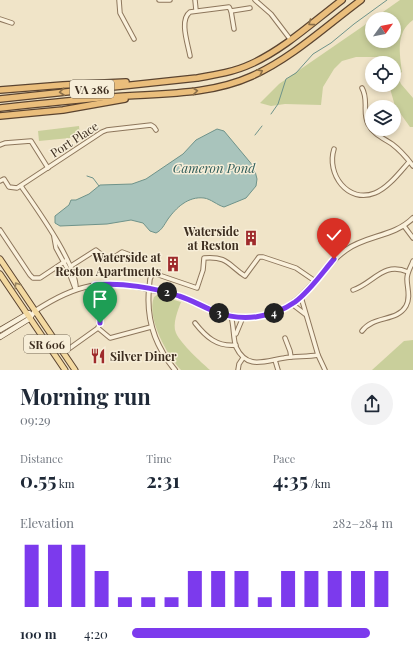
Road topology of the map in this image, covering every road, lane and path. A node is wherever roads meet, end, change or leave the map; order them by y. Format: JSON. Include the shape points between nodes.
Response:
{"nodes":[{"id":1,"x":118,"y":0,"type":"edge"},
{"id":2,"x":158,"y":0,"type":"edge"},
{"id":3,"x":170,"y":0,"type":"edge"},
{"id":4,"x":195,"y":0,"type":"edge"},
{"id":5,"x":257,"y":0,"type":"edge"},
{"id":6,"x":342,"y":0,"type":"edge"},
{"id":7,"x":361,"y":0,"type":"edge"},
{"id":8,"x":250,"y":8,"type":"dead end"},
{"id":9,"x":196,"y":10,"type":"junction"},
{"id":10,"x":231,"y":11,"type":"junction"},
{"id":11,"x":0,"y":19,"type":"edge"},
{"id":12,"x":12,"y":23,"type":"dead end"},
{"id":13,"x":234,"y":29,"type":"dead end"},
{"id":14,"x":134,"y":38,"type":"dead end"},
{"id":15,"x":290,"y":39,"type":"junction"},
{"id":16,"x":190,"y":56,"type":"dead end"},
{"id":17,"x":185,"y":79,"type":"junction"},
{"id":18,"x":362,"y":88,"type":"dead end"},
{"id":19,"x":0,"y":90,"type":"edge"},
{"id":20,"x":165,"y":93,"type":"junction"},
{"id":21,"x":0,"y":99,"type":"edge"},
{"id":22,"x":0,"y":108,"type":"edge"},
{"id":23,"x":0,"y":116,"type":"edge"},
{"id":24,"x":156,"y":130,"type":"dead end"},
{"id":25,"x":0,"y":145,"type":"edge"},
{"id":26,"x":334,"y":150,"type":"dead end"},
{"id":27,"x":409,"y":162,"type":"junction"},
{"id":28,"x":413,"y":166,"type":"edge"},
{"id":29,"x":48,"y":168,"type":"junction"},
{"id":30,"x":0,"y":181,"type":"edge"},
{"id":31,"x":22,"y":186,"type":"junction"},
{"id":32,"x":413,"y":218,"type":"edge"},
{"id":33,"x":404,"y":226,"type":"junction"},
{"id":34,"x":0,"y":230,"type":"edge"},
{"id":35,"x":413,"y":238,"type":"edge"},
{"id":36,"x":130,"y":255,"type":"dead end"},
{"id":37,"x":0,"y":259,"type":"edge"},
{"id":38,"x":65,"y":261,"type":"junction"},
{"id":39,"x":413,"y":261,"type":"edge"},
{"id":40,"x":72,"y":266,"type":"junction"},
{"id":41,"x":408,"y":272,"type":"junction"},
{"id":42,"x":0,"y":274,"type":"edge"},
{"id":43,"x":315,"y":281,"type":"junction"},
{"id":44,"x":95,"y":285,"type":"junction"},
{"id":45,"x":76,"y":289,"type":"junction"},
{"id":46,"x":149,"y":289,"type":"junction"},
{"id":47,"x":353,"y":290,"type":"dead end"},
{"id":48,"x":301,"y":297,"type":"junction"},
{"id":49,"x":292,"y":304,"type":"junction"},
{"id":50,"x":35,"y":311,"type":"junction"},
{"id":51,"x":306,"y":315,"type":"junction"},
{"id":52,"x":28,"y":316,"type":"junction"},
{"id":53,"x":231,"y":316,"type":"junction"},
{"id":54,"x":243,"y":317,"type":"junction"},
{"id":55,"x":195,"y":323,"type":"dead end"},
{"id":56,"x":151,"y":326,"type":"junction"},
{"id":57,"x":98,"y":328,"type":"junction"},
{"id":58,"x":0,"y":330,"type":"edge"},
{"id":59,"x":362,"y":331,"type":"dead end"},
{"id":60,"x":235,"y":335,"type":"junction"},
{"id":61,"x":0,"y":337,"type":"edge"},
{"id":62,"x":285,"y":338,"type":"dead end"},
{"id":63,"x":236,"y":345,"type":"junction"},
{"id":64,"x":63,"y":353,"type":"junction"},
{"id":65,"x":318,"y":355,"type":"junction"},
{"id":66,"x":243,"y":358,"type":"junction"},
{"id":67,"x":291,"y":358,"type":"junction"},
{"id":68,"x":275,"y":360,"type":"junction"},
{"id":69,"x":65,"y":370,"type":"edge"},
{"id":70,"x":75,"y":370,"type":"edge"},
{"id":71,"x":175,"y":370,"type":"edge"},
{"id":72,"x":238,"y":370,"type":"edge"},
{"id":73,"x":278,"y":370,"type":"edge"},
{"id":74,"x":325,"y":370,"type":"edge"}],
"edges":[{"from":1,"to":14,"type":"street","via":[[120,13]]},
{"from":2,"to":3,"type":"street"},
{"from":4,"to":9,"type":"street"},
{"from":5,"to":15,"type":"street"},
{"from":6,"to":15,"type":"highway","number":"VA 286","one_way":true},
{"from":20,"to":7,"type":"highway","number":"VA 286","one_way":true,"via":[[213,88],[251,76],[283,59]]},
{"from":8,"to":10,"type":"street"},
{"from":9,"to":10,"type":"street","via":[[226,6]]},
{"from":9,"to":16,"type":"street","via":[[186,15],[185,21]]},
{"from":10,"to":13,"type":"street"},
{"from":11,"to":12,"type":"street"},
{"from":15,"to":17,"type":"highway","number":"VA 286","via":[[243,67],[210,76]]},
{"from":17,"to":19,"type":"highway"},
{"from":17,"to":21,"type":"highway","number":"VA 286","one_way":true},
{"from":18,"to":27,"type":"street","via":[[368,125],[399,150]]},
{"from":20,"to":22,"type":"highway","number":"VA 286"},
{"from":20,"to":23,"type":"highway","via":[[63,110]]},
{"from":24,"to":29,"type":"street","name":"Port Place","via":[[151,125],[107,130]]},
{"from":25,"to":29,"type":"street","via":[[31,141]]},
{"from":26,"to":27,"type":"street","via":[[332,164],[338,181],[344,189],[359,196],[378,192]]},
{"from":27,"to":28,"type":"street"},
{"from":29,"to":31,"type":"street"},
{"from":30,"to":31,"type":"street","via":[[4,179],[9,187],[14,189]]},
{"from":31,"to":38,"type":"street","via":[[54,236]]},
{"from":32,"to":33,"type":"street"},
{"from":33,"to":35,"type":"street"},
{"from":33,"to":43,"type":"street","via":[[349,248],[334,259]]},
{"from":34,"to":38,"type":"street","via":[[33,278],[40,278]]},
{"from":36,"to":40,"type":"street","via":[[122,252],[108,260],[96,250]]},
{"from":50,"to":37,"type":"main road","number":"SR 606","one_way":true},
{"from":38,"to":40,"type":"street"},
{"from":38,"to":45,"type":"street"},
{"from":39,"to":41,"type":"street"},
{"from":40,"to":45,"type":"street"},
{"from":41,"to":47,"type":"street","via":[[399,268],[385,270],[364,286]]},
{"from":41,"to":59,"type":"street","via":[[409,295],[404,310],[394,316],[371,322]]},
{"from":42,"to":52,"type":"main road","number":"SR 606"},
{"from":43,"to":46,"type":"street","via":[[296,268],[263,257],[258,257],[245,276],[229,262],[204,258],[197,288],[153,274]]},
{"from":43,"to":48,"type":"street"},
{"from":44,"to":45,"type":"street"},
{"from":44,"to":46,"type":"street","via":[[114,284]]},
{"from":44,"to":57,"type":"street","via":[[100,311]]},
{"from":45,"to":50,"type":"street"},
{"from":46,"to":53,"type":"street","via":[[180,296]]},
{"from":46,"to":56,"type":"street"},
{"from":48,"to":49,"type":"street"},
{"from":48,"to":51,"type":"street"},
{"from":49,"to":51,"type":"street"},
{"from":49,"to":54,"type":"street","via":[[270,314]]},
{"from":50,"to":52,"type":"main road"},
{"from":50,"to":64,"type":"main road","number":"SR 606"},
{"from":51,"to":65,"type":"street"},
{"from":52,"to":58,"type":"main road"},
{"from":52,"to":61,"type":"main road"},
{"from":52,"to":69,"type":"main road","number":"SR 606"},
{"from":53,"to":54,"type":"street"},
{"from":53,"to":60,"type":"street"},
{"from":54,"to":60,"type":"street"},
{"from":55,"to":63,"type":"street","via":[[212,340],[224,346]]},
{"from":56,"to":57,"type":"street","via":[[110,338]]},
{"from":56,"to":71,"type":"street","via":[[162,353]]},
{"from":57,"to":64,"type":"street"},
{"from":60,"to":63,"type":"street"},
{"from":62,"to":67,"type":"street"},
{"from":63,"to":66,"type":"street"},
{"from":64,"to":70,"type":"main road","number":"SR 606"},
{"from":65,"to":67,"type":"street"},
{"from":65,"to":74,"type":"street"},
{"from":66,"to":68,"type":"street","via":[[258,364]]},
{"from":66,"to":72,"type":"street","via":[[238,364]]},
{"from":67,"to":68,"type":"street"},
{"from":68,"to":73,"type":"street"}]}
